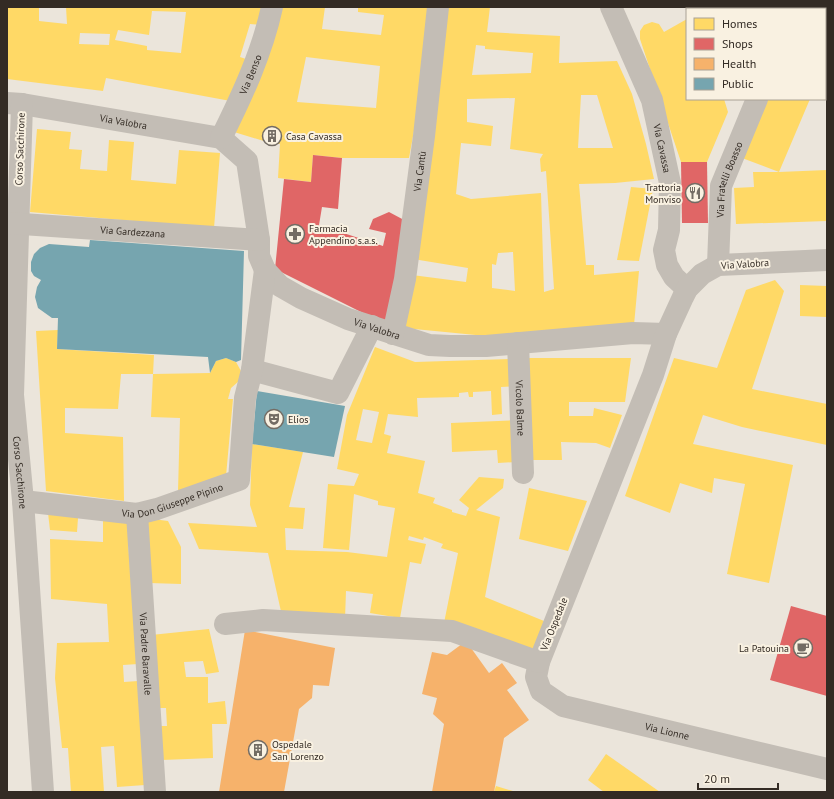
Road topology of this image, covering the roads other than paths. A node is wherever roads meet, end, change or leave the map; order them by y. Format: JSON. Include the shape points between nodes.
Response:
{"nodes":[{"id":1,"x":272,"y":7,"type":"edge"},
{"id":2,"x":438,"y":7,"type":"edge"},
{"id":3,"x":612,"y":7,"type":"edge"},
{"id":4,"x":757,"y":100,"type":"edge"},
{"id":5,"x":14,"y":104,"type":"edge"},
{"id":6,"x":221,"y":138,"type":"junction"},
{"id":7,"x":12,"y":223,"type":"edge"},
{"id":8,"x":259,"y":240,"type":"junction"},
{"id":9,"x":827,"y":260,"type":"edge"},
{"id":10,"x":718,"y":265,"type":"junction"},
{"id":11,"x":265,"y":270,"type":"junction"},
{"id":12,"x":687,"y":289,"type":"junction"},
{"id":13,"x":372,"y":326,"type":"junction"},
{"id":14,"x":393,"y":334,"type":"junction"},
{"id":15,"x":666,"y":334,"type":"junction"},
{"id":16,"x":518,"y":343,"type":"junction"},
{"id":17,"x":252,"y":370,"type":"junction"},
{"id":18,"x":10,"y":395,"type":"edge"},
{"id":19,"x":523,"y":473,"type":"dead end"},
{"id":20,"x":23,"y":501,"type":"junction"},
{"id":21,"x":137,"y":514,"type":"junction"},
{"id":22,"x":226,"y":624,"type":"dead end"},
{"id":23,"x":539,"y":662,"type":"junction"},
{"id":24,"x":827,"y":768,"type":"edge"},
{"id":25,"x":43,"y":792,"type":"edge"},
{"id":26,"x":155,"y":792,"type":"edge"}],
"edges":[{"from":1,"to":6,"type":"street","name":"Via Benso","via":[[268,29],[259,53]]},
{"from":2,"to":14,"type":"street","name":"Via Cantù","via":[[405,279]]},
{"from":3,"to":12,"type":"street","name":"Via Cavassa","via":[[652,100],[670,183],[669,230],[664,250],[667,265],[674,277]]},
{"from":4,"to":10,"type":"street","name":"Via Fratelli Boasso","via":[[720,186]]},
{"from":5,"to":6,"type":"street","name":"Via Valobra"},
{"from":5,"to":7,"type":"street","name":"Corso Sacchirone"},
{"from":6,"to":8,"type":"street","name":"Via Valobra","via":[[247,162]]},
{"from":7,"to":8,"type":"street","name":"Via Gardezzana"},
{"from":7,"to":18,"type":"street","name":"Corso Sacchirone"},
{"from":8,"to":11,"type":"street","name":"Via Valobra","via":[[259,256]]},
{"from":9,"to":10,"type":"street","name":"Via Valobra"},
{"from":10,"to":12,"type":"street","name":"Via Valobra","via":[[702,274]]},
{"from":11,"to":13,"type":"street","name":"Via Valobra","via":[[280,286],[301,298],[348,319]]},
{"from":11,"to":17,"type":"street"},
{"from":12,"to":15,"type":"street","name":"Via Valobra"},
{"from":13,"to":14,"type":"street","name":"Via Valobra"},
{"from":13,"to":17,"type":"street","via":[[338,393]]},
{"from":14,"to":16,"type":"street","name":"Via Valobra","via":[[429,345],[486,346]]},
{"from":15,"to":16,"type":"street","name":"Via Valobra","via":[[633,333]]},
{"from":15,"to":23,"type":"street","name":"Via Ospedale","via":[[653,375]]},
{"from":16,"to":19,"type":"street","name":"Vicolo Balme"},
{"from":17,"to":21,"type":"street","name":"Via Don Giuseppe Pipino","via":[[245,398],[239,480]]},
{"from":18,"to":20,"type":"street","name":"Corso Sacchirone"},
{"from":20,"to":21,"type":"street","name":"Via Don Giuseppe Pipino"},
{"from":20,"to":25,"type":"street","name":"Corso Sacchirone"},
{"from":21,"to":26,"type":"street","name":"Via Padre Baravalle"},
{"from":22,"to":23,"type":"street","name":"Via Ospedale","via":[[263,620],[452,631]]},
{"from":23,"to":24,"type":"street","name":"Via Lionne","via":[[536,677],[541,691],[563,706]]}]}
